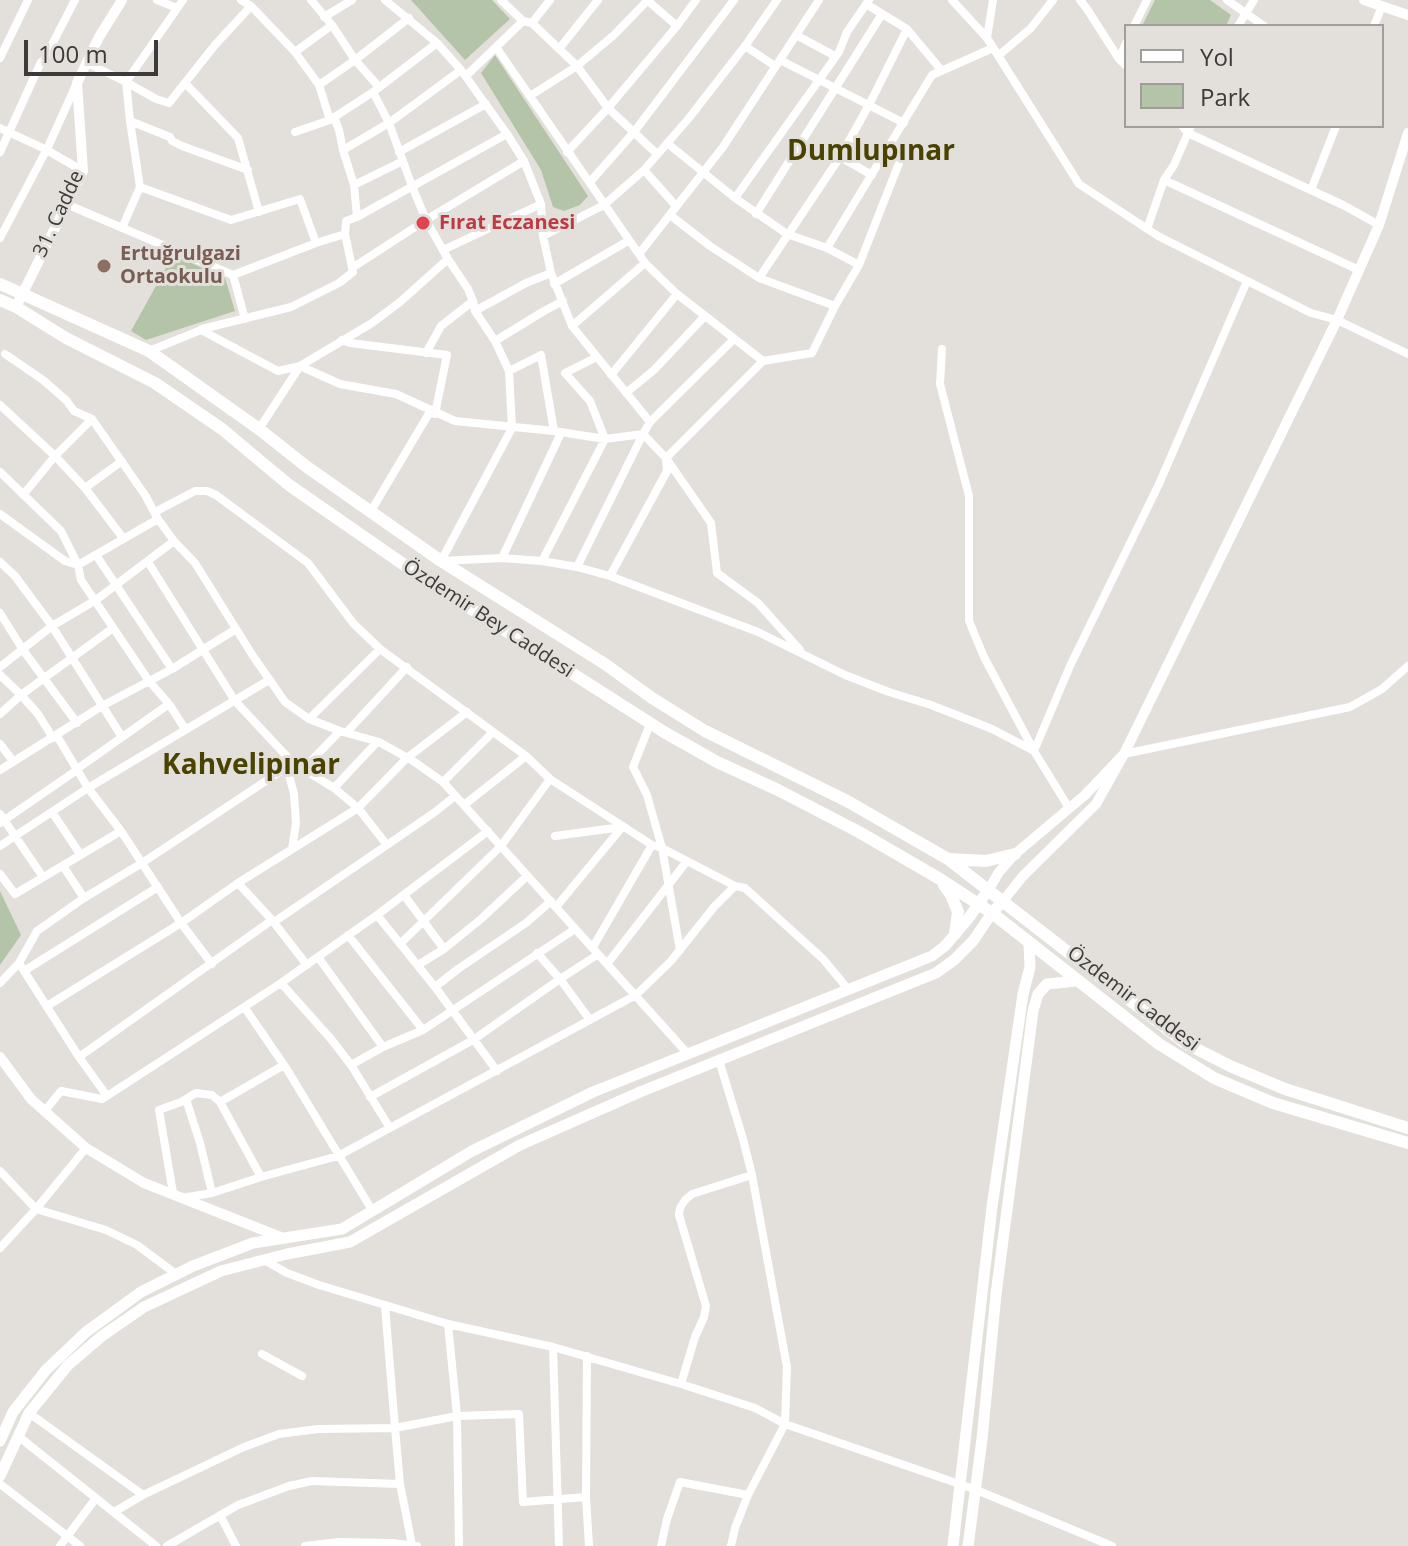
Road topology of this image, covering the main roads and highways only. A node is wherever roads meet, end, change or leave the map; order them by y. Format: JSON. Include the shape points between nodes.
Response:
{"nodes":[{"id":1,"x":0,"y":284,"type":"edge"},
{"id":2,"x":0,"y":300,"type":"edge"},
{"id":3,"x":1015,"y":854,"type":"road end"},
{"id":4,"x":948,"y":859,"type":"junction"},
{"id":5,"x":940,"y":879,"type":"junction"},
{"id":6,"x":989,"y":889,"type":"junction"},
{"id":7,"x":1003,"y":901,"type":"junction"},
{"id":8,"x":978,"y":904,"type":"junction"},
{"id":9,"x":992,"y":913,"type":"junction"},
{"id":10,"x":955,"y":934,"type":"junction"},
{"id":11,"x":1029,"y":943,"type":"junction"},
{"id":12,"x":1076,"y":981,"type":"junction"},
{"id":13,"x":1408,"y":1128,"type":"edge"},
{"id":14,"x":1408,"y":1143,"type":"edge"},
{"id":15,"x":0,"y":1441,"type":"edge"},
{"id":16,"x":0,"y":1476,"type":"edge"},
{"id":17,"x":953,"y":1546,"type":"edge"},
{"id":18,"x":968,"y":1546,"type":"edge"}],
"edges":[{"from":1,"to":4,"type":"main road","name":"Özdemir Caddesi","via":[[149,351],[441,561],[652,698]]},
{"from":2,"to":5,"type":"main road","name":"Özdemir Bey Caddesi","via":[[155,383],[426,580],[650,724]]},
{"from":3,"to":4,"type":"main road","via":[[986,861]]},
{"from":4,"to":6,"type":"main road","name":"Özdemir Caddesi"},
{"from":5,"to":8,"type":"main road","name":"Özdemir Bey Caddesi"},
{"from":5,"to":10,"type":"main road","via":[[958,912]]},
{"from":6,"to":7,"type":"main road","name":"Özdemir Caddesi"},
{"from":6,"to":8,"type":"main road"},
{"from":7,"to":9,"type":"main road"},
{"from":7,"to":13,"type":"main road","name":"Özdemir Caddesi","via":[[1185,1043],[1285,1089]]},
{"from":8,"to":9,"type":"main road","name":"Özdemir Bey Caddesi"},
{"from":8,"to":10,"type":"main road"},
{"from":9,"to":11,"type":"main road","name":"Özdemir Caddesi"},
{"from":9,"to":16,"type":"main road","via":[[973,941],[936,973],[520,1145],[350,1242],[221,1271],[144,1307],[68,1365],[29,1413]]},
{"from":10,"to":15,"type":"main road","via":[[932,956],[593,1092],[485,1144],[342,1229],[253,1243],[141,1292],[46,1370],[13,1412]]},
{"from":11,"to":12,"type":"main road","name":"Özdemir Caddesi"},
{"from":11,"to":17,"type":"main road"},
{"from":12,"to":14,"type":"main road","name":"Özdemir Caddesi","via":[[1214,1078],[1273,1103]]},
{"from":12,"to":18,"type":"main road","via":[[1047,984],[1033,1011]]}]}
